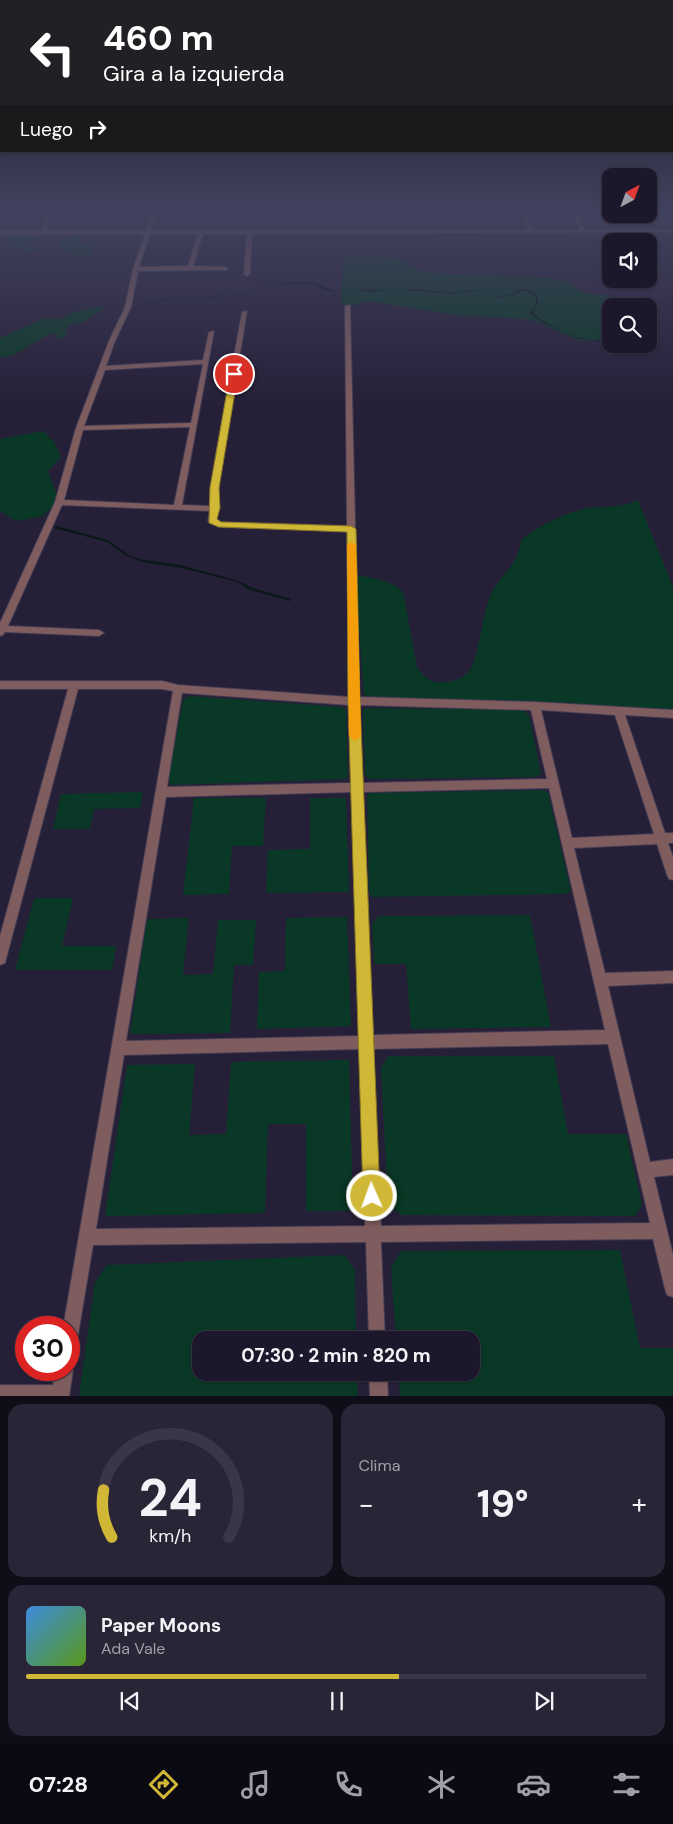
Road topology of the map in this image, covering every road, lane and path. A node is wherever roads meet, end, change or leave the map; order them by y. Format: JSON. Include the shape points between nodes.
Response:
{"nodes":[{"id":1,"x":134,"y":277,"type":"edge"},
{"id":2,"x":348,"y":306,"type":"dead end"},
{"id":3,"x":245,"y":312,"type":"dead end"},
{"id":4,"x":212,"y":332,"type":"dead end"},
{"id":5,"x":206,"y":362,"type":"junction"},
{"id":6,"x":102,"y":368,"type":"junction"},
{"id":7,"x":193,"y":425,"type":"junction"},
{"id":8,"x":80,"y":428,"type":"junction"},
{"id":9,"x":59,"y":502,"type":"junction"},
{"id":10,"x":178,"y":506,"type":"junction"},
{"id":11,"x":215,"y":508,"type":"junction"},
{"id":12,"x":351,"y":529,"type":"junction"},
{"id":13,"x":1,"y":631,"type":"edge"},
{"id":14,"x":99,"y":633,"type":"dead end"},
{"id":15,"x":0,"y":685,"type":"edge"},
{"id":16,"x":74,"y":685,"type":"junction"},
{"id":17,"x":178,"y":689,"type":"junction"},
{"id":18,"x":354,"y":701,"type":"junction"},
{"id":19,"x":535,"y":706,"type":"junction"},
{"id":20,"x":619,"y":712,"type":"junction"},
{"id":21,"x":673,"y":714,"type":"edge"},
{"id":22,"x":553,"y":783,"type":"junction"},
{"id":23,"x":357,"y":787,"type":"junction"},
{"id":24,"x":160,"y":792,"type":"junction"},
{"id":25,"x":673,"y":838,"type":"edge"},
{"id":26,"x":661,"y":839,"type":"junction"},
{"id":27,"x":568,"y":843,"type":"junction"},
{"id":28,"x":673,"y":876,"type":"edge"},
{"id":29,"x":0,"y":960,"type":"edge"},
{"id":30,"x":673,"y":977,"type":"edge"},
{"id":31,"x":600,"y":980,"type":"junction"},
{"id":32,"x":614,"y":1037,"type":"junction"},
{"id":33,"x":366,"y":1042,"type":"junction"},
{"id":34,"x":118,"y":1048,"type":"junction"},
{"id":35,"x":673,"y":1167,"type":"edge"},
{"id":36,"x":645,"y":1170,"type":"junction"},
{"id":37,"x":659,"y":1230,"type":"junction"},
{"id":38,"x":373,"y":1234,"type":"junction"},
{"id":39,"x":86,"y":1238,"type":"junction"},
{"id":40,"x":673,"y":1289,"type":"edge"},
{"id":41,"x":73,"y":1316,"type":"edge"},
{"id":42,"x":377,"y":1331,"type":"edge"},
{"id":43,"x":62,"y":1381,"type":"edge"},
{"id":44,"x":378,"y":1381,"type":"edge"},
{"id":45,"x":0,"y":1394,"type":"edge"},
{"id":46,"x":60,"y":1395,"type":"edge"},
{"id":47,"x":379,"y":1396,"type":"edge"}],
"edges":[{"from":1,"to":6,"type":"street","via":[[128,305]]},
{"from":2,"to":12,"type":"street"},
{"from":3,"to":11,"type":"street","via":[[214,488]]},
{"from":4,"to":5,"type":"street"},
{"from":5,"to":6,"type":"street"},
{"from":5,"to":7,"type":"street"},
{"from":6,"to":8,"type":"street"},
{"from":7,"to":8,"type":"street"},
{"from":7,"to":10,"type":"street"},
{"from":8,"to":9,"type":"street"},
{"from":9,"to":10,"type":"street"},
{"from":9,"to":13,"type":"street"},
{"from":10,"to":11,"type":"street"},
{"from":11,"to":12,"type":"street","via":[[212,520],[219,524]]},
{"from":12,"to":18,"type":"street"},
{"from":13,"to":14,"type":"street"},
{"from":15,"to":16,"type":"street"},
{"from":16,"to":17,"type":"street","via":[[162,685]]},
{"from":16,"to":29,"type":"street"},
{"from":17,"to":18,"type":"street"},
{"from":17,"to":24,"type":"street"},
{"from":18,"to":19,"type":"street"},
{"from":18,"to":23,"type":"street"},
{"from":19,"to":20,"type":"street"},
{"from":19,"to":22,"type":"street"},
{"from":20,"to":21,"type":"street"},
{"from":20,"to":26,"type":"street"},
{"from":22,"to":23,"type":"street"},
{"from":22,"to":27,"type":"street"},
{"from":23,"to":24,"type":"street"},
{"from":23,"to":33,"type":"street"},
{"from":24,"to":34,"type":"street"},
{"from":25,"to":26,"type":"street"},
{"from":26,"to":27,"type":"street"},
{"from":26,"to":28,"type":"street"},
{"from":27,"to":31,"type":"street"},
{"from":30,"to":31,"type":"street"},
{"from":31,"to":32,"type":"street"},
{"from":32,"to":33,"type":"street"},
{"from":32,"to":36,"type":"street"},
{"from":33,"to":34,"type":"street"},
{"from":33,"to":38,"type":"street"},
{"from":34,"to":39,"type":"street"},
{"from":35,"to":36,"type":"street"},
{"from":36,"to":37,"type":"street"},
{"from":37,"to":38,"type":"street"},
{"from":37,"to":40,"type":"street"},
{"from":38,"to":39,"type":"street"},
{"from":38,"to":42,"type":"street"},
{"from":39,"to":41,"type":"street"},
{"from":43,"to":46,"type":"street"},
{"from":44,"to":47,"type":"street"},
{"from":45,"to":46,"type":"street"}]}
